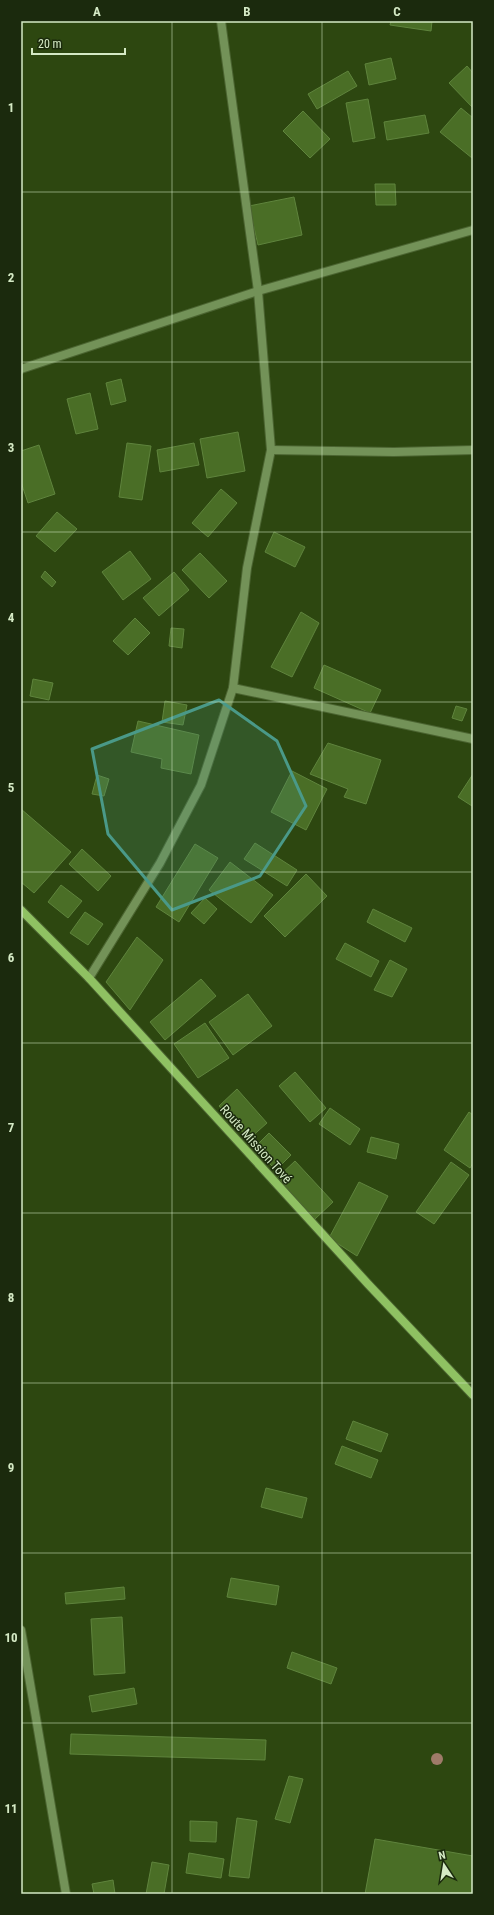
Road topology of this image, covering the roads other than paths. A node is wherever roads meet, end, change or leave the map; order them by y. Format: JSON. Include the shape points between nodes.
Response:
{"nodes":[{"id":1,"x":221,"y":21,"type":"edge"},
{"id":2,"x":473,"y":230,"type":"edge"},
{"id":3,"x":258,"y":291,"type":"junction"},
{"id":4,"x":21,"y":369,"type":"edge"},
{"id":5,"x":271,"y":450,"type":"junction"},
{"id":6,"x":473,"y":450,"type":"edge"},
{"id":7,"x":233,"y":688,"type":"junction"},
{"id":8,"x":473,"y":739,"type":"edge"},
{"id":9,"x":21,"y":910,"type":"edge"},
{"id":10,"x":89,"y":978,"type":"junction"},
{"id":11,"x":473,"y":1395,"type":"edge"},
{"id":12,"x":21,"y":1630,"type":"edge"},
{"id":13,"x":66,"y":1894,"type":"edge"}],
"edges":[{"from":1,"to":3,"type":"street"},
{"from":2,"to":3,"type":"street"},
{"from":3,"to":4,"type":"street"},
{"from":3,"to":5,"type":"street"},
{"from":5,"to":6,"type":"street"},
{"from":5,"to":7,"type":"street","via":[[247,568]]},
{"from":7,"to":8,"type":"street"},
{"from":7,"to":10,"type":"street","via":[[200,785],[160,863]]},
{"from":9,"to":10,"type":"street","name":"Route Mission Tové"},
{"from":10,"to":11,"type":"street","name":"Route Mission Tové","via":[[368,1284]]},
{"from":12,"to":13,"type":"street"}]}
